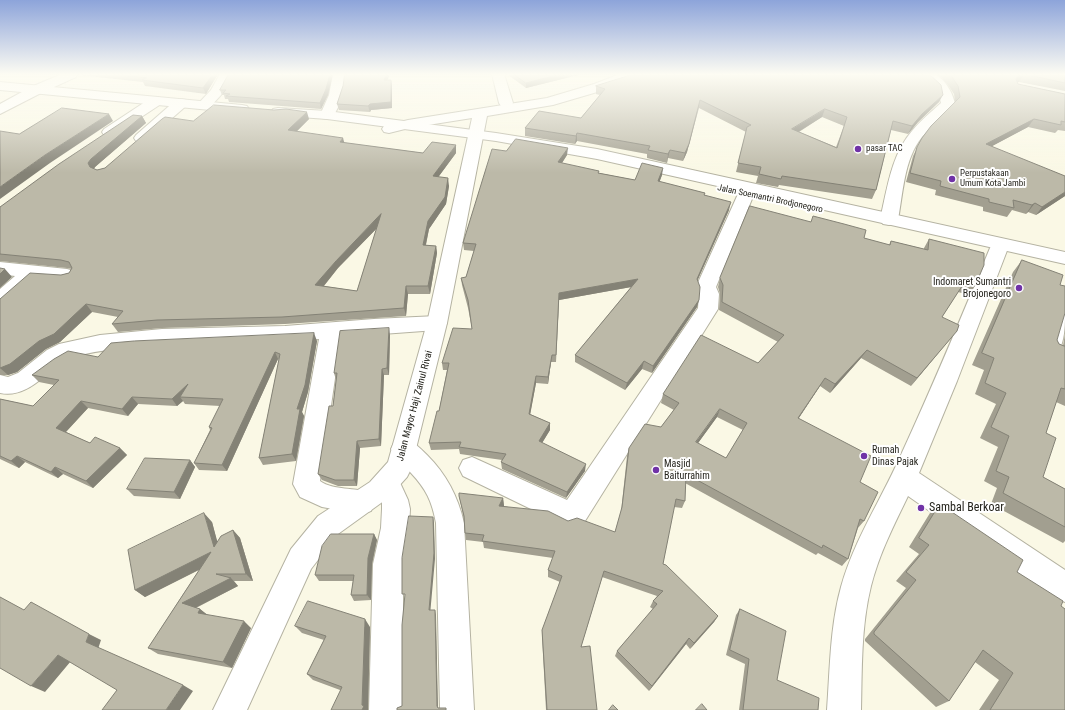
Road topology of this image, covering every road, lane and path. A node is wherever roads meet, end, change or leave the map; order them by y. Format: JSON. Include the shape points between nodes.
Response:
{"nodes":[{"id":1,"x":147,"y":107,"type":"edge"},
{"id":2,"x":176,"y":107,"type":"edge"},
{"id":3,"x":225,"y":107,"type":"edge"},
{"id":4,"x":331,"y":107,"type":"edge"},
{"id":5,"x":493,"y":107,"type":"edge"},
{"id":6,"x":518,"y":107,"type":"edge"},
{"id":7,"x":945,"y":107,"type":"edge"},
{"id":8,"x":254,"y":110,"type":"edge"},
{"id":9,"x":485,"y":111,"type":"junction"},
{"id":10,"x":327,"y":115,"type":"junction"},
{"id":11,"x":408,"y":124,"type":"junction"},
{"id":12,"x":390,"y":129,"type":"junction"},
{"id":13,"x":476,"y":139,"type":"junction"},
{"id":14,"x":96,"y":141,"type":"edge"},
{"id":15,"x":130,"y":147,"type":"edge"},
{"id":16,"x":746,"y":194,"type":"junction"},
{"id":17,"x":881,"y":220,"type":"junction"},
{"id":18,"x":999,"y":248,"type":"junction"},
{"id":19,"x":1065,"y":258,"type":"edge"},
{"id":20,"x":1065,"y":264,"type":"edge"},
{"id":21,"x":0,"y":268,"type":"edge"},
{"id":22,"x":32,"y":272,"type":"junction"},
{"id":23,"x":66,"y":275,"type":"edge"},
{"id":24,"x":0,"y":300,"type":"edge"},
{"id":25,"x":1065,"y":315,"type":"edge"},
{"id":26,"x":437,"y":323,"type":"junction"},
{"id":27,"x":331,"y":330,"type":"junction"},
{"id":28,"x":1053,"y":352,"type":"edge"},
{"id":29,"x":0,"y":384,"type":"edge"},
{"id":30,"x":404,"y":449,"type":"junction"},
{"id":31,"x":472,"y":468,"type":"dead end"},
{"id":32,"x":904,"y":478,"type":"junction"},
{"id":33,"x":387,"y":482,"type":"junction"},
{"id":34,"x":361,"y":502,"type":"junction"},
{"id":35,"x":1065,"y":587,"type":"edge"},
{"id":36,"x":230,"y":710,"type":"edge"},
{"id":37,"x":386,"y":710,"type":"edge"},
{"id":38,"x":457,"y":710,"type":"edge"},
{"id":39,"x":844,"y":710,"type":"edge"}],
"edges":[{"from":1,"to":14,"type":"street"},
{"from":2,"to":15,"type":"street"},
{"from":3,"to":8,"type":"street"},
{"from":4,"to":10,"type":"street"},
{"from":5,"to":9,"type":"street"},
{"from":6,"to":9,"type":"street"},
{"from":7,"to":17,"type":"street","via":[[913,139],[902,161]]},
{"from":9,"to":11,"type":"street"},
{"from":9,"to":13,"type":"street","name":"Jalan Mayor Haji Zainul Rivai","via":[[477,126]]},
{"from":10,"to":11,"type":"street"},
{"from":10,"to":12,"type":"street","via":[[272,112],[295,119]]},
{"from":11,"to":12,"type":"street"},
{"from":11,"to":13,"type":"street"},
{"from":12,"to":13,"type":"street"},
{"from":13,"to":16,"type":"street","name":"Jalan Soemantri Brodjonegoro"},
{"from":13,"to":17,"type":"street","name":"Jalan Soemantri Brodjonegoro","via":[[597,154]]},
{"from":13,"to":26,"type":"street","name":"Jalan Mayor Haji Zainul Rivai"},
{"from":16,"to":17,"type":"street","name":"Jalan Soemantri Brodjonegoro"},
{"from":16,"to":31,"type":"street","via":[[706,287],[709,294],[708,310],[575,512],[568,514]]},
{"from":17,"to":18,"type":"street","name":"Jalan Soemantri Brodjonegoro"},
{"from":17,"to":19,"type":"street","name":"Jalan Soemantri Brodjonegoro"},
{"from":18,"to":20,"type":"street","name":"Jalan Soemantri Brodjonegoro"},
{"from":18,"to":32,"type":"street"},
{"from":21,"to":22,"type":"street"},
{"from":22,"to":23,"type":"street"},
{"from":22,"to":24,"type":"street"},
{"from":25,"to":28,"type":"lane"},
{"from":26,"to":27,"type":"street"},
{"from":26,"to":30,"type":"street","name":"Jalan Mayor Haji Zainul Rivai"},
{"from":27,"to":29,"type":"street","via":[[285,334],[162,337],[100,344],[67,350],[55,356],[26,379],[9,386]]},
{"from":27,"to":34,"type":"street","via":[[306,484],[319,495]]},
{"from":30,"to":33,"type":"street","name":"Jalan Mayor Haji Zainul Rivai","via":[[398,469]]},
{"from":30,"to":38,"type":"street","via":[[432,478],[447,506],[450,523]]},
{"from":32,"to":35,"type":"street"},
{"from":32,"to":39,"type":"street","via":[[874,534],[857,586],[849,624]]},
{"from":33,"to":34,"type":"street","name":"Jalan Mayor Haji Zainul Rivai"},
{"from":33,"to":37,"type":"street","via":[[396,509],[388,564]]},
{"from":34,"to":36,"type":"street","name":"Jalan Mayor Haji Zainul Rivai","via":[[328,525],[301,560]]}]}
